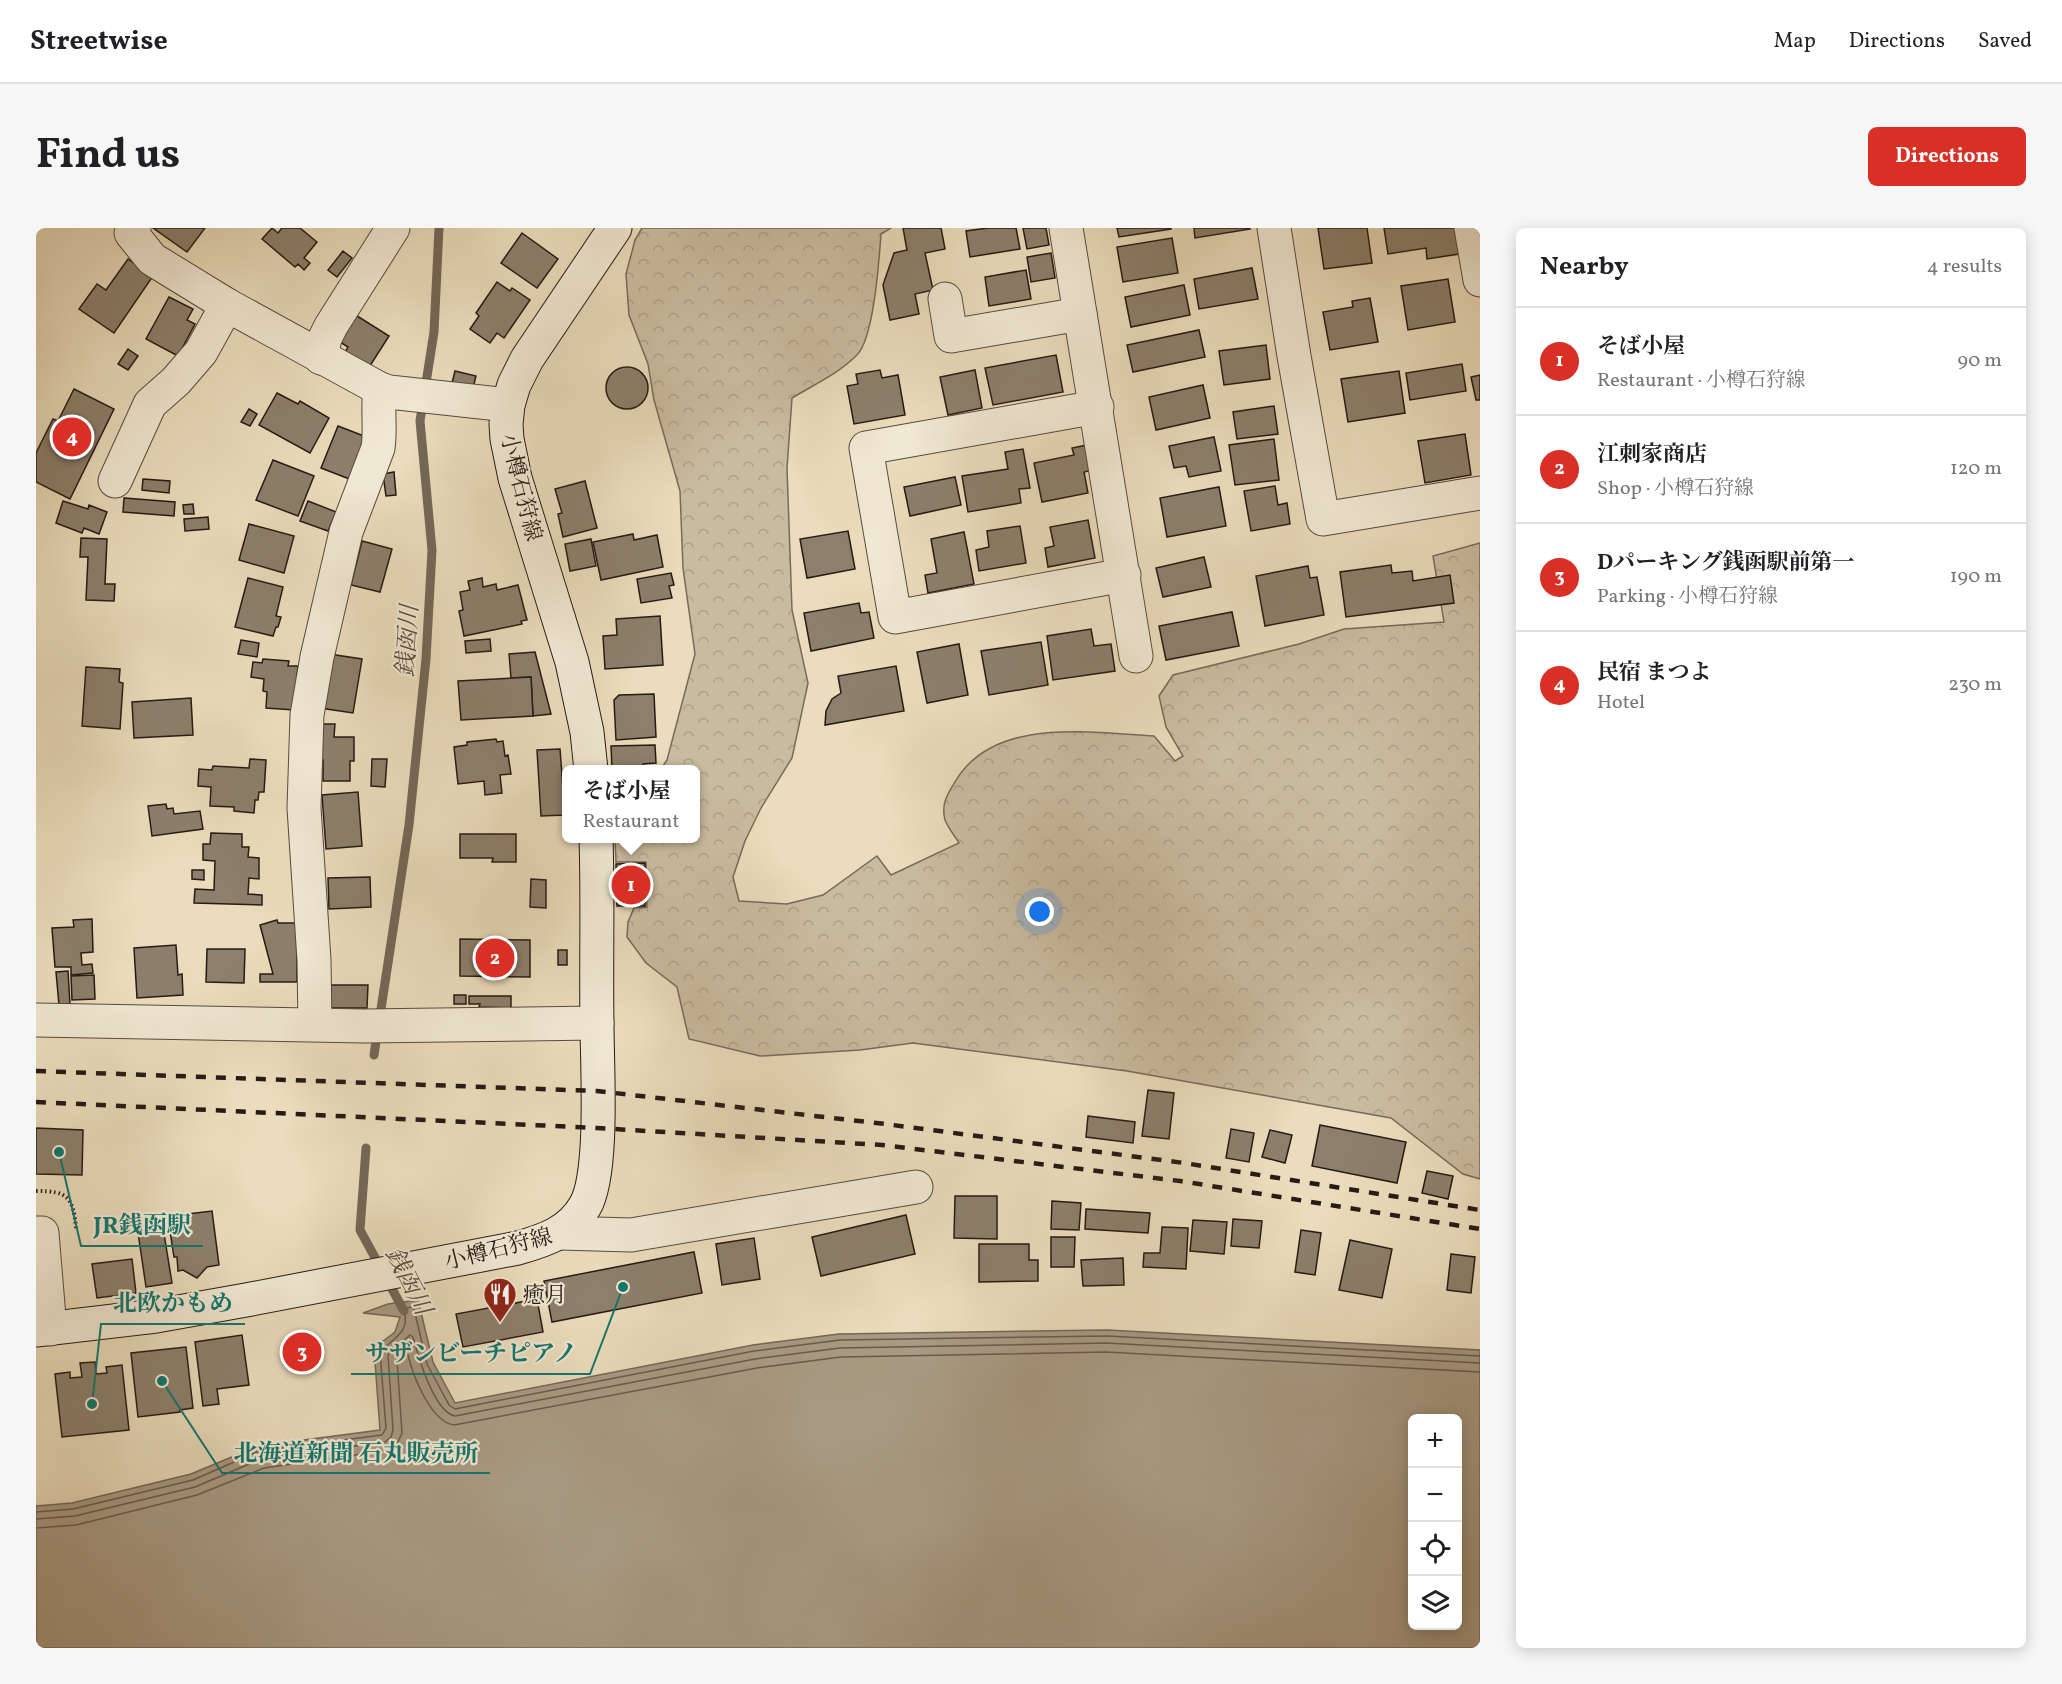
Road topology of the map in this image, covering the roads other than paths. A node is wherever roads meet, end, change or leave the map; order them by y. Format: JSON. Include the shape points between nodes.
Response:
{"nodes":[{"id":1,"x":134,"y":228,"type":"edge"},
{"id":2,"x":393,"y":228,"type":"edge"},
{"id":3,"x":615,"y":228,"type":"edge"},
{"id":4,"x":1066,"y":228,"type":"edge"},
{"id":5,"x":1274,"y":228,"type":"edge"},
{"id":6,"x":1474,"y":231,"type":"edge"},
{"id":7,"x":1480,"y":280,"type":"edge"},
{"id":8,"x":945,"y":299,"type":"dead end"},
{"id":9,"x":227,"y":305,"type":"junction"},
{"id":10,"x":1080,"y":314,"type":"junction"},
{"id":11,"x":321,"y":358,"type":"junction"},
{"id":12,"x":385,"y":391,"type":"junction"},
{"id":13,"x":508,"y":405,"type":"junction"},
{"id":14,"x":1097,"y":407,"type":"junction"},
{"id":15,"x":115,"y":481,"type":"dead end"},
{"id":16,"x":1480,"y":493,"type":"edge"},
{"id":17,"x":1124,"y":575,"type":"junction"},
{"id":18,"x":1136,"y":656,"type":"dead end"},
{"id":19,"x":590,"y":765,"type":"edge"},
{"id":20,"x":596,"y":843,"type":"edge"},
{"id":21,"x":36,"y":1020,"type":"edge"},
{"id":22,"x":597,"y":1023,"type":"junction"},
{"id":23,"x":315,"y":1024,"type":"junction"},
{"id":24,"x":916,"y":1187,"type":"dead end"},
{"id":25,"x":36,"y":1233,"type":"edge"},
{"id":26,"x":560,"y":1233,"type":"junction"},
{"id":27,"x":43,"y":1330,"type":"edge"}],
"edges":[{"from":1,"to":9,"type":"street","via":[[131,233],[152,259]]},
{"from":2,"to":11,"type":"street","via":[[331,326]]},
{"from":3,"to":13,"type":"street","name":"小樽石狩線","via":[[537,342]]},
{"from":4,"to":10,"type":"street"},
{"from":5,"to":16,"type":"street","via":[[1323,519]]},
{"from":6,"to":7,"type":"street"},
{"from":8,"to":10,"type":"street","via":[[951,336]]},
{"from":9,"to":11,"type":"street"},
{"from":9,"to":15,"type":"street","via":[[201,351],[150,404]]},
{"from":10,"to":14,"type":"street"},
{"from":11,"to":12,"type":"street"},
{"from":12,"to":13,"type":"street"},
{"from":12,"to":23,"type":"street","via":[[378,406],[378,448],[346,532],[307,715],[304,808]]},
{"from":13,"to":19,"type":"street","name":"小樽石狩線","via":[[506,424],[511,459],[572,662]]},
{"from":14,"to":17,"type":"street"},
{"from":14,"to":17,"type":"street","via":[[866,448],[895,617]]},
{"from":17,"to":18,"type":"street"},
{"from":20,"to":22,"type":"street","name":"小樽石狩線"},
{"from":21,"to":23,"type":"street"},
{"from":22,"to":23,"type":"street"},
{"from":22,"to":26,"type":"street","name":"小樽石狩線","via":[[594,1175],[587,1204]]},
{"from":24,"to":26,"type":"street","via":[[631,1235]]},
{"from":25,"to":27,"type":"street","via":[[42,1233]]},
{"from":26,"to":27,"type":"street","name":"小樽石狩線","via":[[518,1248],[246,1300]]}]}
